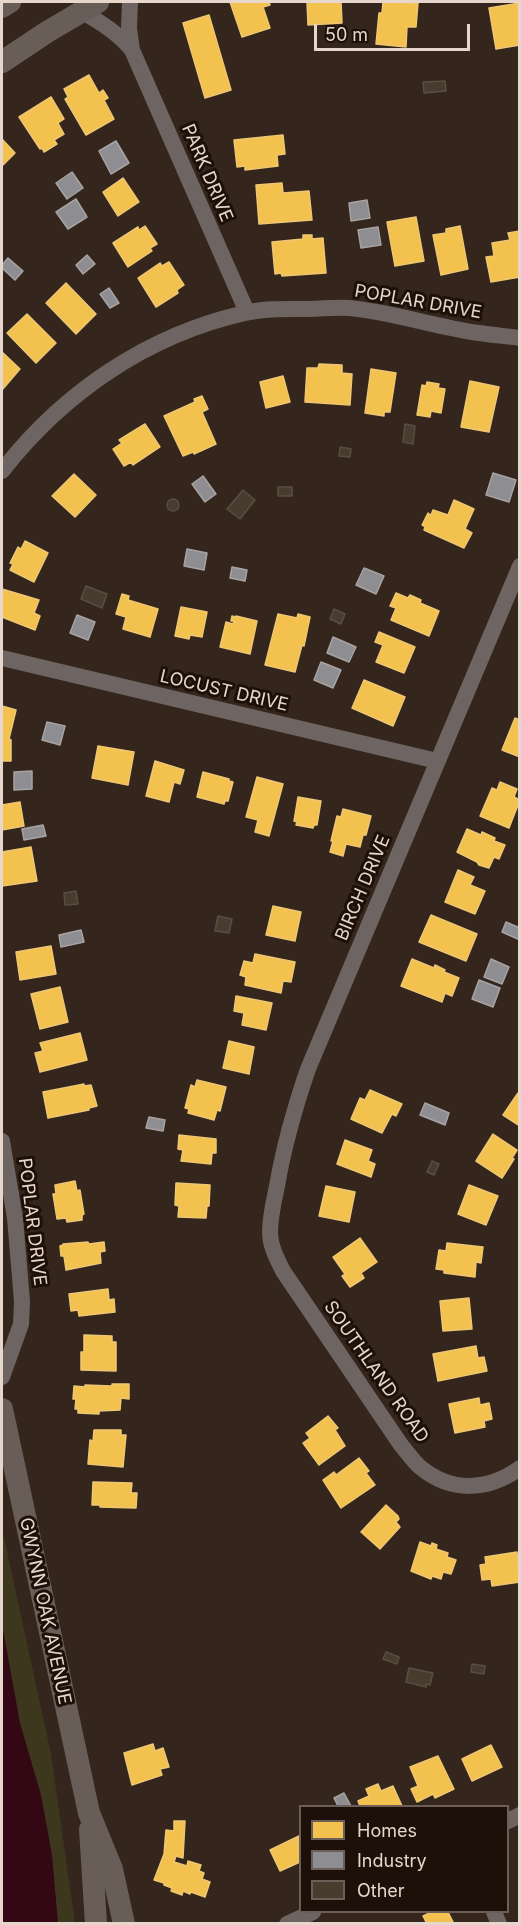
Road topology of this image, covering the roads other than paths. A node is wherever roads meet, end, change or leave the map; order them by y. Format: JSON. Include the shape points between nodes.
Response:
{"nodes":[{"id":1,"x":10,"y":2,"type":"edge"},
{"id":2,"x":130,"y":2,"type":"edge"},
{"id":3,"x":87,"y":5,"type":"edge"},
{"id":4,"x":2,"y":7,"type":"edge"},
{"id":5,"x":132,"y":50,"type":"junction"},
{"id":6,"x":2,"y":62,"type":"edge"},
{"id":7,"x":246,"y":312,"type":"junction"},
{"id":8,"x":519,"y":338,"type":"edge"},
{"id":9,"x":2,"y":471,"type":"edge"},
{"id":10,"x":519,"y":566,"type":"edge"},
{"id":11,"x":2,"y":658,"type":"edge"},
{"id":12,"x":437,"y":761,"type":"junction"},
{"id":13,"x":2,"y":1141,"type":"edge"},
{"id":14,"x":270,"y":1234,"type":"joint"},
{"id":15,"x":2,"y":1377,"type":"edge"},
{"id":16,"x":2,"y":1409,"type":"edge"},
{"id":17,"x":519,"y":1468,"type":"edge"},
{"id":18,"x":90,"y":1813,"type":"junction"},
{"id":19,"x":309,"y":1913,"type":"edge"},
{"id":20,"x":96,"y":1923,"type":"edge"},
{"id":21,"x":124,"y":1923,"type":"edge"},
{"id":22,"x":287,"y":1923,"type":"edge"}],
"edges":[{"from":1,"to":4,"type":"main road"},
{"from":2,"to":5,"type":"street","name":"PARK DRIVE"},
{"from":3,"to":5,"type":"street","name":"PARK DRIVE"},
{"from":3,"to":6,"type":"main road"},
{"from":5,"to":7,"type":"street","name":"PARK DRIVE"},
{"from":7,"to":8,"type":"street","name":"POPLAR DRIVE","via":[[348,308]]},
{"from":7,"to":9,"type":"street","name":"POPLAR DRIVE","via":[[193,328],[103,375],[62,405]]},
{"from":10,"to":12,"type":"street","name":"BIRCH DRIVE"},
{"from":11,"to":12,"type":"street","name":"LOCUST DRIVE"},
{"from":12,"to":14,"type":"street","name":"BIRCH DRIVE","via":[[308,1069],[283,1152]]},
{"from":13,"to":15,"type":"street","name":"POPLAR DRIVE","via":[[15,1218],[22,1301],[21,1324]]},
{"from":14,"to":17,"type":"street","name":"SOUTHLAND ROAD","via":[[283,1271],[418,1466],[451,1485],[467,1487],[484,1486]]},
{"from":16,"to":18,"type":"main road","name":"GWYNN OAK AVENUE"},
{"from":18,"to":20,"type":"main road","name":"GWYNN OAK AVENUE"},
{"from":18,"to":21,"type":"main road","name":"GWYNN OAK AVENUE","via":[[112,1869]]},
{"from":19,"to":22,"type":"street"}]}
